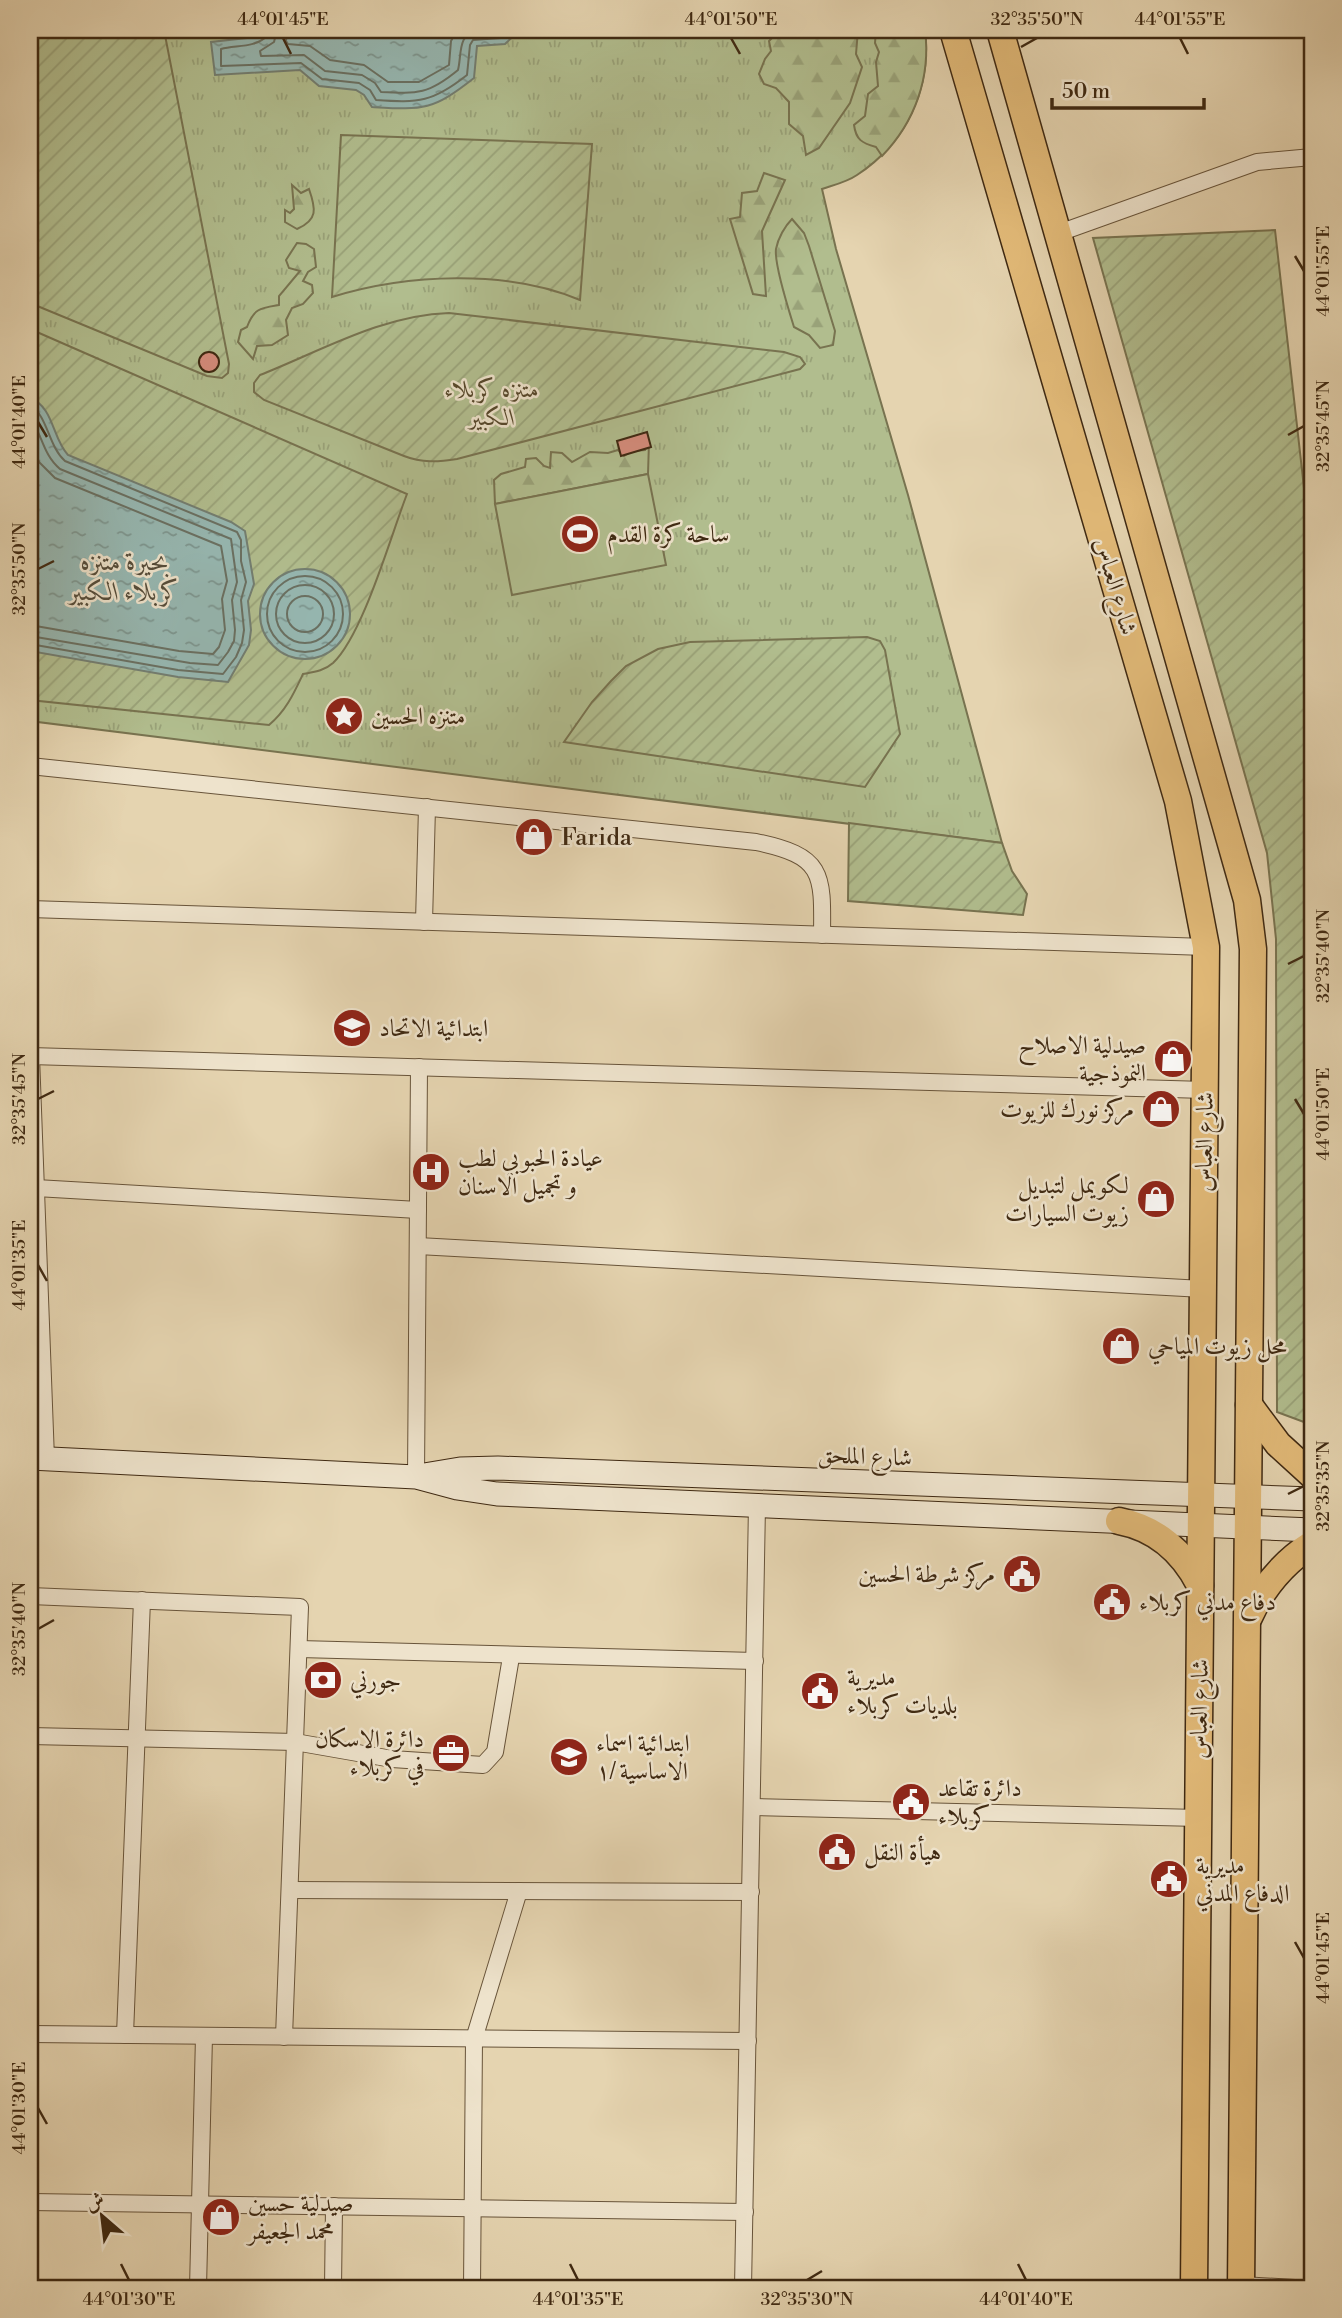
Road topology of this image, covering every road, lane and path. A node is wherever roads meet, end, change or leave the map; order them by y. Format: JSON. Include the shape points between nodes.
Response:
{"nodes":[{"id":1,"x":953,"y":30,"type":"edge"},
{"id":2,"x":1000,"y":30,"type":"edge"},
{"id":3,"x":1312,"y":157,"type":"edge"},
{"id":4,"x":1059,"y":233,"type":"junction"},
{"id":5,"x":30,"y":766,"type":"edge"},
{"id":6,"x":427,"y":807,"type":"junction"},
{"id":7,"x":30,"y":909,"type":"edge"},
{"id":8,"x":424,"y":922,"type":"junction"},
{"id":9,"x":822,"y":935,"type":"junction"},
{"id":10,"x":1206,"y":947,"type":"junction"},
{"id":11,"x":30,"y":1056,"type":"edge"},
{"id":12,"x":419,"y":1067,"type":"junction"},
{"id":13,"x":1205,"y":1090,"type":"junction"},
{"id":14,"x":30,"y":1169,"type":"edge"},
{"id":15,"x":36,"y":1188,"type":"junction"},
{"id":16,"x":418,"y":1210,"type":"junction"},
{"id":17,"x":418,"y":1246,"type":"junction"},
{"id":18,"x":1203,"y":1290,"type":"junction"},
{"id":19,"x":1249,"y":1405,"type":"junction"},
{"id":20,"x":38,"y":1459,"type":"edge"},
{"id":21,"x":1312,"y":1475,"type":"edge"},
{"id":22,"x":416,"y":1476,"type":"junction"},
{"id":23,"x":758,"y":1478,"type":"junction"},
{"id":24,"x":1201,"y":1495,"type":"junction"},
{"id":25,"x":1248,"y":1497,"type":"junction"},
{"id":26,"x":1312,"y":1499,"type":"edge"},
{"id":27,"x":757,"y":1505,"type":"junction"},
{"id":28,"x":1119,"y":1521,"type":"junction"},
{"id":29,"x":1201,"y":1525,"type":"junction"},
{"id":30,"x":1248,"y":1527,"type":"junction"},
{"id":31,"x":1312,"y":1530,"type":"edge"},
{"id":32,"x":1312,"y":1544,"type":"edge"},
{"id":33,"x":1200,"y":1585,"type":"junction"},
{"id":34,"x":30,"y":1596,"type":"edge"},
{"id":35,"x":142,"y":1601,"type":"junction"},
{"id":36,"x":1247,"y":1622,"type":"junction"},
{"id":37,"x":299,"y":1649,"type":"junction"},
{"id":38,"x":511,"y":1657,"type":"junction"},
{"id":39,"x":755,"y":1661,"type":"junction"},
{"id":40,"x":30,"y":1736,"type":"edge"},
{"id":41,"x":136,"y":1738,"type":"junction"},
{"id":42,"x":295,"y":1742,"type":"junction"},
{"id":43,"x":752,"y":1807,"type":"junction"},
{"id":44,"x":1198,"y":1818,"type":"junction"},
{"id":45,"x":290,"y":1890,"type":"junction"},
{"id":46,"x":519,"y":1891,"type":"junction"},
{"id":47,"x":751,"y":1892,"type":"junction"},
{"id":48,"x":30,"y":2034,"type":"edge"},
{"id":49,"x":125,"y":2035,"type":"junction"},
{"id":50,"x":204,"y":2036,"type":"junction"},
{"id":51,"x":284,"y":2037,"type":"junction"},
{"id":52,"x":474,"y":2039,"type":"junction"},
{"id":53,"x":748,"y":2041,"type":"junction"},
{"id":54,"x":30,"y":2202,"type":"edge"},
{"id":55,"x":200,"y":2204,"type":"junction"},
{"id":56,"x":334,"y":2206,"type":"junction"},
{"id":57,"x":473,"y":2208,"type":"junction"},
{"id":58,"x":745,"y":2212,"type":"junction"},
{"id":59,"x":1241,"y":2287,"type":"edge"},
{"id":60,"x":198,"y":2288,"type":"edge"},
{"id":61,"x":333,"y":2288,"type":"edge"},
{"id":62,"x":472,"y":2288,"type":"edge"},
{"id":63,"x":743,"y":2288,"type":"edge"},
{"id":64,"x":1194,"y":2288,"type":"edge"},
{"id":65,"x":1295,"y":2288,"type":"edge"}],
"edges":[{"from":1,"to":10,"type":"main road","name":"شارع العباس","via":[[1178,801]]},
{"from":2,"to":4,"type":"main road","name":"شارع العباس"},
{"from":3,"to":4,"type":"street","via":[[1257,162]]},
{"from":4,"to":19,"type":"main road","name":"شارع العباس","via":[[1247,900],[1253,949]]},
{"from":5,"to":6,"type":"street"},
{"from":6,"to":8,"type":"street"},
{"from":6,"to":9,"type":"street","via":[[775,846],[809,863],[821,881]]},
{"from":7,"to":8,"type":"street"},
{"from":8,"to":9,"type":"street"},
{"from":9,"to":10,"type":"street"},
{"from":10,"to":13,"type":"main road","name":"شارع العباس"},
{"from":11,"to":12,"type":"street"},
{"from":11,"to":15,"type":"street"},
{"from":12,"to":13,"type":"street"},
{"from":12,"to":16,"type":"street"},
{"from":13,"to":18,"type":"main road","name":"شارع العباس"},
{"from":14,"to":15,"type":"street"},
{"from":15,"to":16,"type":"street"},
{"from":15,"to":20,"type":"street"},
{"from":16,"to":17,"type":"street"},
{"from":17,"to":18,"type":"street"},
{"from":17,"to":22,"type":"street"},
{"from":18,"to":24,"type":"main road","name":"شارع العباس"},
{"from":19,"to":21,"type":"main road","via":[[1278,1444]]},
{"from":19,"to":25,"type":"main road","name":"شارع العباس"},
{"from":20,"to":22,"type":"street"},
{"from":22,"to":23,"type":"street","name":"شارع الملحق","via":[[498,1468]]},
{"from":22,"to":27,"type":"street","via":[[497,1493]]},
{"from":23,"to":24,"type":"street","name":"شارع الملحق"},
{"from":23,"to":27,"type":"street"},
{"from":24,"to":25,"type":"street","name":"شارع الملحق"},
{"from":24,"to":29,"type":"main road","name":"شارع العباس"},
{"from":25,"to":26,"type":"street","name":"شارع الملحق"},
{"from":25,"to":30,"type":"main road","name":"شارع العباس"},
{"from":27,"to":28,"type":"street"},
{"from":27,"to":39,"type":"street"},
{"from":28,"to":29,"type":"street"},
{"from":28,"to":33,"type":"main road","via":[[1148,1530],[1173,1548]]},
{"from":29,"to":30,"type":"street"},
{"from":29,"to":33,"type":"main road","name":"شارع العباس"},
{"from":30,"to":31,"type":"street"},
{"from":30,"to":36,"type":"main road","name":"شارع العباس"},
{"from":32,"to":36,"type":"main road","via":[[1272,1579]]},
{"from":33,"to":44,"type":"main road","name":"شارع العباس"},
{"from":34,"to":35,"type":"street"},
{"from":35,"to":37,"type":"street","via":[[300,1607]]},
{"from":35,"to":41,"type":"street"},
{"from":36,"to":59,"type":"main road","name":"شارع العباس"},
{"from":37,"to":38,"type":"street"},
{"from":37,"to":42,"type":"street"},
{"from":38,"to":39,"type":"street"},
{"from":38,"to":42,"type":"street","via":[[495,1752],[483,1765],[391,1759]]},
{"from":39,"to":43,"type":"street"},
{"from":40,"to":41,"type":"street"},
{"from":41,"to":42,"type":"street"},
{"from":41,"to":49,"type":"street"},
{"from":42,"to":45,"type":"street"},
{"from":43,"to":44,"type":"street"},
{"from":43,"to":47,"type":"street"},
{"from":44,"to":64,"type":"main road","name":"شارع العباس"},
{"from":45,"to":46,"type":"street"},
{"from":45,"to":51,"type":"street"},
{"from":46,"to":47,"type":"street"},
{"from":46,"to":52,"type":"street"},
{"from":47,"to":53,"type":"street"},
{"from":48,"to":49,"type":"street"},
{"from":49,"to":50,"type":"street"},
{"from":50,"to":51,"type":"street"},
{"from":50,"to":55,"type":"street"},
{"from":51,"to":52,"type":"street"},
{"from":52,"to":53,"type":"street"},
{"from":52,"to":57,"type":"street"},
{"from":53,"to":58,"type":"street"},
{"from":54,"to":55,"type":"street"},
{"from":55,"to":56,"type":"street"},
{"from":55,"to":60,"type":"street"},
{"from":56,"to":57,"type":"street"},
{"from":56,"to":61,"type":"street"},
{"from":57,"to":58,"type":"street"},
{"from":57,"to":62,"type":"street"},
{"from":58,"to":63,"type":"street"},
{"from":59,"to":65,"type":"street"}]}
